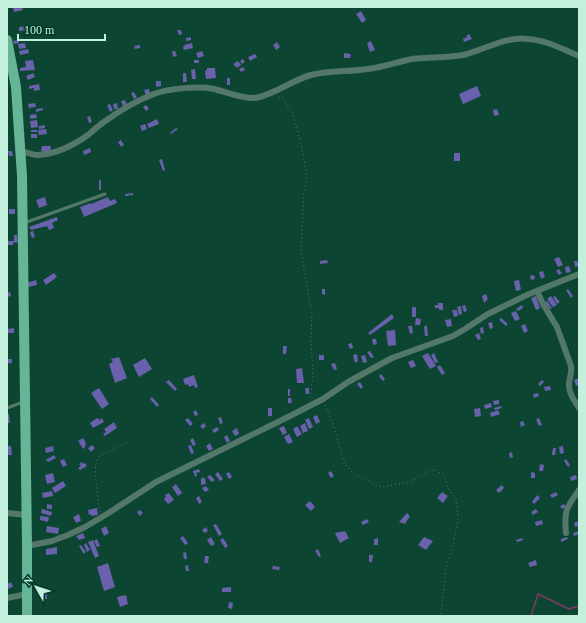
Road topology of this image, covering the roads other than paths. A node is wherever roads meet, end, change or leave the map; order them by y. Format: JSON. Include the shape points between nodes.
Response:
{"nodes":[{"id":1,"x":7,"y":40,"type":"edge"},
{"id":2,"x":579,"y":56,"type":"edge"},
{"id":3,"x":20,"y":150,"type":"junction"},
{"id":4,"x":105,"y":194,"type":"dead end"},
{"id":5,"x":22,"y":224,"type":"junction"},
{"id":6,"x":579,"y":274,"type":"edge"},
{"id":7,"x":536,"y":291,"type":"junction"},
{"id":8,"x":25,"y":402,"type":"junction"},
{"id":9,"x":7,"y":408,"type":"edge"},
{"id":10,"x":579,"y":408,"type":"edge"},
{"id":11,"x":579,"y":490,"type":"edge"},
{"id":12,"x":7,"y":513,"type":"edge"},
{"id":13,"x":27,"y":515,"type":"junction"},
{"id":14,"x":566,"y":533,"type":"dead end"},
{"id":15,"x":27,"y":546,"type":"junction"},
{"id":16,"x":27,"y":594,"type":"junction"},
{"id":17,"x":7,"y":598,"type":"edge"},
{"id":18,"x":27,"y":616,"type":"edge"}],
"edges":[{"from":1,"to":3,"type":"main road","via":[[16,87]]},
{"from":2,"to":3,"type":"street","via":[[551,44],[526,38],[444,58],[413,59],[368,69],[311,75],[254,98],[212,89],[164,91],[134,103],[74,144],[36,155]]},
{"from":3,"to":5,"type":"main road"},
{"from":4,"to":5,"type":"lane"},
{"from":5,"to":8,"type":"main road"},
{"from":6,"to":7,"type":"street"},
{"from":7,"to":10,"type":"street","via":[[557,327],[571,366],[569,390]]},
{"from":7,"to":15,"type":"street","via":[[488,314],[453,336],[392,358],[310,406],[156,482],[85,527],[68,535]]},
{"from":8,"to":9,"type":"lane"},
{"from":8,"to":13,"type":"main road"},
{"from":11,"to":14,"type":"street","via":[[567,509]]},
{"from":12,"to":13,"type":"street"},
{"from":13,"to":15,"type":"main road"},
{"from":15,"to":16,"type":"main road"},
{"from":16,"to":17,"type":"street"},
{"from":16,"to":18,"type":"main road"}]}
